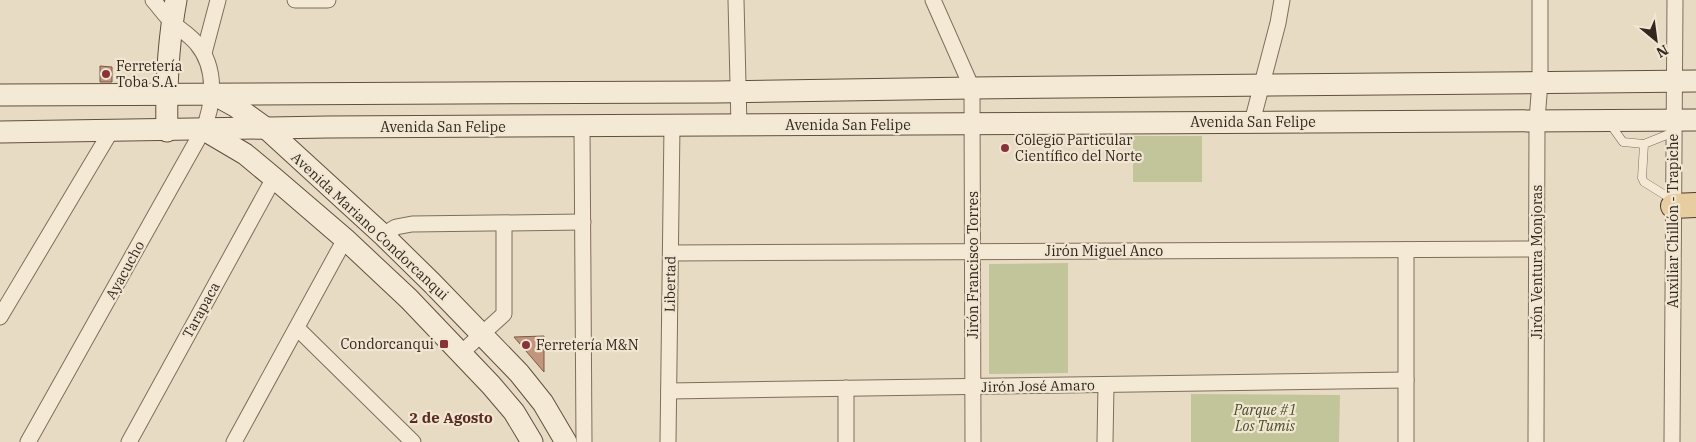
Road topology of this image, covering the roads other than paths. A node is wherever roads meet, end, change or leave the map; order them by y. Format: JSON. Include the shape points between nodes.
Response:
{"nodes":[{"id":1,"x":153,"y":0,"type":"edge"},
{"id":2,"x":176,"y":0,"type":"edge"},
{"id":3,"x":218,"y":0,"type":"edge"},
{"id":4,"x":297,"y":0,"type":"edge"},
{"id":5,"x":328,"y":0,"type":"edge"},
{"id":6,"x":736,"y":0,"type":"edge"},
{"id":7,"x":933,"y":0,"type":"edge"},
{"id":8,"x":1282,"y":0,"type":"edge"},
{"id":9,"x":1540,"y":0,"type":"edge"},
{"id":10,"x":1675,"y":0,"type":"edge"},
{"id":11,"x":172,"y":22,"type":"junction"},
{"id":12,"x":204,"y":53,"type":"junction"},
{"id":13,"x":1696,"y":81,"type":"edge"},
{"id":14,"x":1540,"y":82,"type":"junction"},
{"id":15,"x":1674,"y":82,"type":"junction"},
{"id":16,"x":1262,"y":85,"type":"junction"},
{"id":17,"x":972,"y":88,"type":"junction"},
{"id":18,"x":739,"y":92,"type":"junction"},
{"id":19,"x":212,"y":94,"type":"junction"},
{"id":20,"x":0,"y":95,"type":"edge"},
{"id":21,"x":166,"y":95,"type":"junction"},
{"id":22,"x":1537,"y":120,"type":"junction"},
{"id":23,"x":1607,"y":120,"type":"junction"},
{"id":24,"x":1696,"y":120,"type":"edge"},
{"id":25,"x":1252,"y":122,"type":"junction"},
{"id":26,"x":973,"y":124,"type":"junction"},
{"id":27,"x":672,"y":126,"type":"junction"},
{"id":28,"x":739,"y":126,"type":"junction"},
{"id":29,"x":1674,"y":126,"type":"junction"},
{"id":30,"x":582,"y":127,"type":"junction"},
{"id":31,"x":267,"y":129,"type":"junction"},
{"id":32,"x":203,"y":130,"type":"junction"},
{"id":33,"x":111,"y":131,"type":"junction"},
{"id":34,"x":167,"y":131,"type":"junction"},
{"id":35,"x":0,"y":132,"type":"edge"},
{"id":36,"x":1644,"y":144,"type":"junction"},
{"id":37,"x":274,"y":178,"type":"junction"},
{"id":38,"x":1673,"y":203,"type":"junction"},
{"id":39,"x":1696,"y":205,"type":"edge"},
{"id":40,"x":583,"y":222,"type":"junction"},
{"id":41,"x":504,"y":224,"type":"junction"},
{"id":42,"x":383,"y":235,"type":"junction"},
{"id":43,"x":345,"y":239,"type":"junction"},
{"id":44,"x":1537,"y":249,"type":"junction"},
{"id":45,"x":1406,"y":250,"type":"junction"},
{"id":46,"x":973,"y":251,"type":"junction"},
{"id":47,"x":671,"y":253,"type":"junction"},
{"id":48,"x":0,"y":317,"type":"edge"},
{"id":49,"x":296,"y":328,"type":"junction"},
{"id":50,"x":482,"y":334,"type":"junction"},
{"id":51,"x":462,"y":354,"type":"junction"},
{"id":52,"x":1406,"y":380,"type":"junction"},
{"id":53,"x":1106,"y":385,"type":"junction"},
{"id":54,"x":973,"y":387,"type":"junction"},
{"id":55,"x":846,"y":388,"type":"junction"},
{"id":56,"x":669,"y":391,"type":"junction"},
{"id":57,"x":28,"y":442,"type":"edge"},
{"id":58,"x":129,"y":442,"type":"edge"},
{"id":59,"x":234,"y":442,"type":"edge"},
{"id":60,"x":413,"y":442,"type":"edge"},
{"id":61,"x":532,"y":442,"type":"edge"},
{"id":62,"x":566,"y":442,"type":"edge"},
{"id":63,"x":584,"y":442,"type":"edge"},
{"id":64,"x":668,"y":442,"type":"edge"},
{"id":65,"x":846,"y":442,"type":"edge"},
{"id":66,"x":974,"y":442,"type":"edge"},
{"id":67,"x":1105,"y":442,"type":"edge"},
{"id":68,"x":1406,"y":442,"type":"edge"},
{"id":69,"x":1536,"y":442,"type":"edge"},
{"id":70,"x":1672,"y":442,"type":"edge"}],
"edges":[{"from":1,"to":11,"type":"street"},
{"from":2,"to":11,"type":"main road"},
{"from":3,"to":12,"type":"street"},
{"from":4,"to":5,"type":"street"},
{"from":6,"to":18,"type":"street"},
{"from":7,"to":17,"type":"street"},
{"from":8,"to":16,"type":"street"},
{"from":9,"to":14,"type":"street","name":"Jirón Ventura Monjoras"},
{"from":10,"to":15,"type":"street","name":"Auxiliar Chillón - Trapiche"},
{"from":11,"to":12,"type":"street"},
{"from":11,"to":21,"type":"main road"},
{"from":12,"to":19,"type":"street"},
{"from":13,"to":15,"type":"main road"},
{"from":14,"to":15,"type":"main road"},
{"from":14,"to":16,"type":"main road"},
{"from":14,"to":22,"type":"street","name":"Jirón Ventura Monjoras"},
{"from":15,"to":29,"type":"street","name":"Auxiliar Chillón - Trapiche"},
{"from":16,"to":17,"type":"main road"},
{"from":16,"to":25,"type":"street"},
{"from":17,"to":18,"type":"main road"},
{"from":17,"to":26,"type":"street","name":"Jirón Francisco Torres"},
{"from":18,"to":19,"type":"main road"},
{"from":18,"to":28,"type":"street"},
{"from":19,"to":21,"type":"main road"},
{"from":19,"to":31,"type":"main road","name":"Avenida Mariano Condorcanqui"},
{"from":19,"to":32,"type":"street","name":"Ayacucho"},
{"from":20,"to":21,"type":"main road"},
{"from":21,"to":34,"type":"main road"},
{"from":22,"to":23,"type":"main road","name":"Avenida San Felipe"},
{"from":22,"to":25,"type":"main road","name":"Avenida San Felipe"},
{"from":22,"to":44,"type":"street","name":"Jirón Ventura Monjoras"},
{"from":23,"to":29,"type":"main road","name":"Avenida San Felipe"},
{"from":23,"to":36,"type":"lane","via":[[1623,142]]},
{"from":24,"to":29,"type":"main road","name":"Avenida San Felipe"},
{"from":25,"to":26,"type":"main road","name":"Avenida San Felipe"},
{"from":26,"to":28,"type":"main road","name":"Avenida San Felipe"},
{"from":26,"to":46,"type":"street","name":"Jirón Francisco Torres"},
{"from":27,"to":28,"type":"main road","name":"Avenida San Felipe"},
{"from":27,"to":30,"type":"main road","name":"Avenida San Felipe"},
{"from":27,"to":47,"type":"street","name":"Libertad"},
{"from":29,"to":36,"type":"lane"},
{"from":29,"to":38,"type":"street","name":"Auxiliar Chillón - Trapiche"},
{"from":30,"to":31,"type":"main road","name":"Avenida San Felipe"},
{"from":30,"to":40,"type":"street"},
{"from":31,"to":32,"type":"main road","name":"Avenida San Felipe"},
{"from":31,"to":42,"type":"main road","name":"Avenida Mariano Condorcanqui"},
{"from":32,"to":34,"type":"main road","name":"Avenida San Felipe"},
{"from":32,"to":37,"type":"main road","name":"Avenida Mariano Condorcanqui","via":[[245,154]]},
{"from":32,"to":57,"type":"street","name":"Ayacucho"},
{"from":33,"to":34,"type":"main road","name":"Avenida San Felipe"},
{"from":33,"to":35,"type":"main road","name":"Avenida San Felipe"},
{"from":33,"to":48,"type":"street"},
{"from":36,"to":38,"type":"lane","via":[[1642,178]]},
{"from":37,"to":43,"type":"main road","name":"Avenida Mariano Condorcanqui"},
{"from":37,"to":58,"type":"street","name":"Tarapaca"},
{"from":38,"to":39,"type":"main road"},
{"from":38,"to":70,"type":"street","name":"Auxiliar Chillón - Trapiche"},
{"from":40,"to":41,"type":"street"},
{"from":40,"to":63,"type":"street"},
{"from":41,"to":42,"type":"street","via":[[412,224],[396,227]]},
{"from":41,"to":50,"type":"street","via":[[504,314]]},
{"from":42,"to":50,"type":"main road","name":"Avenida Mariano Condorcanqui"},
{"from":43,"to":49,"type":"street"},
{"from":43,"to":51,"type":"main road","name":"Avenida Mariano Condorcanqui"},
{"from":44,"to":45,"type":"street","name":"Jirón Miguel Anco"},
{"from":44,"to":69,"type":"street","name":"Jirón Ventura Monjoras"},
{"from":45,"to":46,"type":"street","name":"Jirón Miguel Anco"},
{"from":45,"to":52,"type":"street"},
{"from":46,"to":47,"type":"street","name":"Jirón Miguel Anco"},
{"from":46,"to":54,"type":"street","name":"Jirón Francisco Torres"},
{"from":47,"to":56,"type":"street","name":"Libertad"},
{"from":49,"to":59,"type":"street"},
{"from":49,"to":60,"type":"street"},
{"from":50,"to":51,"type":"street"},
{"from":50,"to":62,"type":"main road","name":"Avenida Mariano Condorcanqui","via":[[543,404]]},
{"from":51,"to":61,"type":"main road","name":"Avenida Mariano Condorcanqui","via":[[514,412]]},
{"from":52,"to":53,"type":"street","name":"Jirón José Amaro"},
{"from":52,"to":68,"type":"street"},
{"from":53,"to":54,"type":"street","name":"Jirón José Amaro"},
{"from":53,"to":67,"type":"street"},
{"from":54,"to":55,"type":"street","name":"Jirón José Amaro"},
{"from":54,"to":66,"type":"street","name":"Jirón Francisco Torres"},
{"from":55,"to":56,"type":"street","name":"Jirón José Amaro"},
{"from":55,"to":65,"type":"street"},
{"from":56,"to":64,"type":"street","name":"Libertad"}]}
